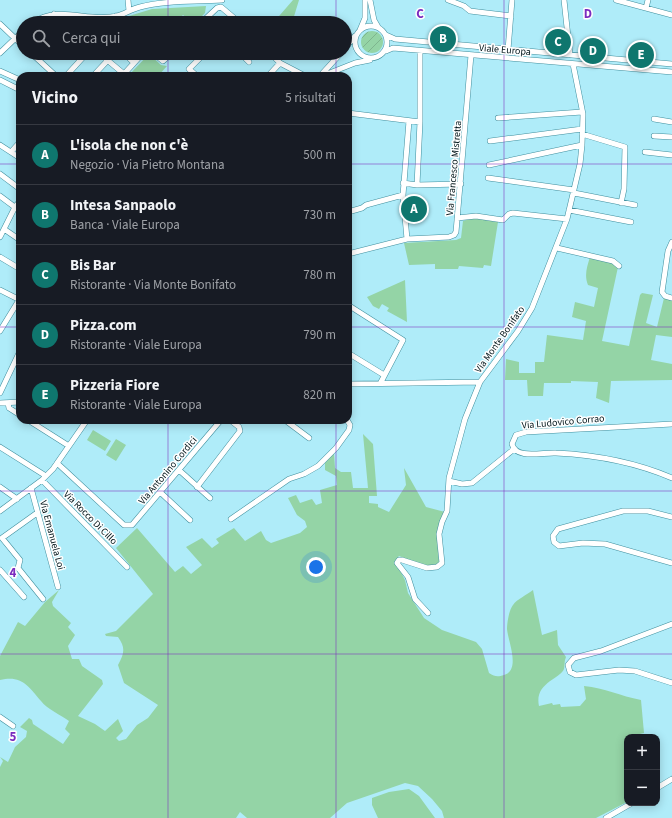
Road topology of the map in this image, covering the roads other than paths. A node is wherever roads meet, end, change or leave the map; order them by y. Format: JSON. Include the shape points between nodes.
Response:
{"nodes":[{"id":1,"x":128,"y":0,"type":"edge"},
{"id":2,"x":222,"y":0,"type":"edge"},
{"id":3,"x":364,"y":0,"type":"edge"},
{"id":4,"x":370,"y":0,"type":"edge"},
{"id":5,"x":448,"y":0,"type":"edge"},
{"id":6,"x":512,"y":0,"type":"edge"},
{"id":7,"x":564,"y":0,"type":"edge"},
{"id":8,"x":616,"y":0,"type":"edge"},
{"id":9,"x":648,"y":0,"type":"edge"},
{"id":10,"x":206,"y":1,"type":"edge"},
{"id":11,"x":629,"y":2,"type":"edge"},
{"id":12,"x":646,"y":8,"type":"junction"},
{"id":13,"x":129,"y":11,"type":"junction"},
{"id":14,"x":54,"y":14,"type":"junction"},
{"id":15,"x":672,"y":15,"type":"edge"},
{"id":16,"x":45,"y":16,"type":"edge"},
{"id":17,"x":56,"y":16,"type":"edge"},
{"id":18,"x":75,"y":16,"type":"edge"},
{"id":19,"x":116,"y":16,"type":"edge"},
{"id":20,"x":208,"y":16,"type":"edge"},
{"id":21,"x":232,"y":16,"type":"edge"},
{"id":22,"x":511,"y":16,"type":"junction"},
{"id":23,"x":0,"y":24,"type":"edge"},
{"id":24,"x":378,"y":27,"type":"junction"},
{"id":25,"x":358,"y":33,"type":"junction"},
{"id":26,"x":386,"y":35,"type":"junction"},
{"id":27,"x":15,"y":39,"type":"joint"},
{"id":28,"x":352,"y":40,"type":"edge"},
{"id":29,"x":508,"y":50,"type":"junction"},
{"id":30,"x":386,"y":51,"type":"junction"},
{"id":31,"x":420,"y":51,"type":"junction"},
{"id":32,"x":0,"y":53,"type":"edge"},
{"id":33,"x":470,"y":55,"type":"junction"},
{"id":34,"x":570,"y":55,"type":"junction"},
{"id":35,"x":374,"y":59,"type":"junction"},
{"id":36,"x":39,"y":60,"type":"edge"},
{"id":37,"x":81,"y":60,"type":"edge"},
{"id":38,"x":108,"y":60,"type":"joint"},
{"id":39,"x":131,"y":60,"type":"edge"},
{"id":40,"x":137,"y":60,"type":"edge"},
{"id":41,"x":198,"y":60,"type":"edge"},
{"id":42,"x":277,"y":60,"type":"edge"},
{"id":43,"x":335,"y":60,"type":"edge"},
{"id":44,"x":134,"y":63,"type":"junction"},
{"id":45,"x":280,"y":63,"type":"junction"},
{"id":46,"x":573,"y":64,"type":"junction"},
{"id":47,"x":672,"y":64,"type":"edge"},
{"id":48,"x":0,"y":71,"type":"edge"},
{"id":49,"x":52,"y":72,"type":"edge"},
{"id":50,"x":70,"y":72,"type":"edge"},
{"id":51,"x":97,"y":72,"type":"edge"},
{"id":52,"x":122,"y":72,"type":"edge"},
{"id":53,"x":126,"y":72,"type":"edge"},
{"id":54,"x":193,"y":72,"type":"edge"},
{"id":55,"x":272,"y":72,"type":"edge"},
{"id":56,"x":297,"y":72,"type":"edge"},
{"id":57,"x":324,"y":72,"type":"edge"},
{"id":58,"x":338,"y":72,"type":"edge"},
{"id":59,"x":672,"y":72,"type":"edge"},
{"id":60,"x":16,"y":78,"type":"edge"},
{"id":61,"x":0,"y":80,"type":"edge"},
{"id":62,"x":16,"y":88,"type":"edge"},
{"id":63,"x":582,"y":112,"type":"junction"},
{"id":64,"x":352,"y":114,"type":"edge"},
{"id":65,"x":498,"y":118,"type":"dead end"},
{"id":66,"x":654,"y":119,"type":"dead end"},
{"id":67,"x":409,"y":121,"type":"junction"},
{"id":68,"x":420,"y":122,"type":"junction"},
{"id":69,"x":672,"y":122,"type":"edge"},
{"id":70,"x":582,"y":132,"type":"junction"},
{"id":71,"x":654,"y":136,"type":"dead end"},
{"id":72,"x":672,"y":137,"type":"edge"},
{"id":73,"x":490,"y":141,"type":"dead end"},
{"id":74,"x":0,"y":144,"type":"edge"},
{"id":75,"x":582,"y":145,"type":"junction"},
{"id":76,"x":16,"y":146,"type":"edge"},
{"id":77,"x":11,"y":152,"type":"junction"},
{"id":78,"x":645,"y":152,"type":"dead end"},
{"id":79,"x":16,"y":155,"type":"edge"},
{"id":80,"x":672,"y":155,"type":"edge"},
{"id":81,"x":489,"y":165,"type":"dead end"},
{"id":82,"x":0,"y":174,"type":"edge"},
{"id":83,"x":488,"y":178,"type":"dead end"},
{"id":84,"x":403,"y":183,"type":"junction"},
{"id":85,"x":461,"y":184,"type":"junction"},
{"id":86,"x":418,"y":185,"type":"junction"},
{"id":87,"x":16,"y":186,"type":"edge"},
{"id":88,"x":574,"y":191,"type":"junction"},
{"id":89,"x":403,"y":195,"type":"junction"},
{"id":90,"x":0,"y":196,"type":"edge"},
{"id":91,"x":621,"y":203,"type":"junction"},
{"id":92,"x":635,"y":205,"type":"dead end"},
{"id":93,"x":15,"y":207,"type":"joint"},
{"id":94,"x":570,"y":210,"type":"junction"},
{"id":95,"x":352,"y":211,"type":"edge"},
{"id":96,"x":458,"y":218,"type":"junction"},
{"id":97,"x":567,"y":219,"type":"junction"},
{"id":98,"x":631,"y":222,"type":"dead end"},
{"id":99,"x":4,"y":229,"type":"junction"},
{"id":100,"x":0,"y":237,"type":"edge"},
{"id":101,"x":16,"y":237,"type":"edge"},
{"id":102,"x":407,"y":239,"type":"junction"},
{"id":103,"x":672,"y":241,"type":"edge"},
{"id":104,"x":556,"y":248,"type":"junction"},
{"id":105,"x":352,"y":253,"type":"edge"},
{"id":106,"x":0,"y":257,"type":"edge"},
{"id":107,"x":619,"y":266,"type":"dead end"},
{"id":108,"x":16,"y":267,"type":"edge"},
{"id":109,"x":1,"y":292,"type":"edge"},
{"id":110,"x":16,"y":298,"type":"edge"},
{"id":111,"x":672,"y":298,"type":"edge"},
{"id":112,"x":16,"y":306,"type":"edge"},
{"id":113,"x":352,"y":308,"type":"edge"},
{"id":114,"x":0,"y":331,"type":"edge"},
{"id":115,"x":352,"y":355,"type":"edge"},
{"id":116,"x":16,"y":359,"type":"edge"},
{"id":117,"x":384,"y":375,"type":"junction"},
{"id":118,"x":381,"y":382,"type":"junction"},
{"id":119,"x":480,"y":382,"type":"junction"},
{"id":120,"x":352,"y":384,"type":"edge"},
{"id":121,"x":0,"y":393,"type":"edge"},
{"id":122,"x":16,"y":402,"type":"edge"},
{"id":123,"x":0,"y":403,"type":"edge"},
{"id":124,"x":8,"y":403,"type":"junction"},
{"id":125,"x":16,"y":412,"type":"edge"},
{"id":126,"x":34,"y":424,"type":"edge"},
{"id":127,"x":84,"y":424,"type":"edge"},
{"id":128,"x":217,"y":424,"type":"edge"},
{"id":129,"x":235,"y":424,"type":"edge"},
{"id":130,"x":290,"y":424,"type":"edge"},
{"id":131,"x":350,"y":424,"type":"edge"},
{"id":132,"x":672,"y":424,"type":"edge"},
{"id":133,"x":309,"y":438,"type":"dead end"},
{"id":134,"x":69,"y":446,"type":"junction"},
{"id":135,"x":0,"y":447,"type":"edge"},
{"id":136,"x":514,"y":449,"type":"junction"},
{"id":137,"x":58,"y":463,"type":"junction"},
{"id":138,"x":179,"y":470,"type":"junction"},
{"id":139,"x":46,"y":476,"type":"junction"},
{"id":140,"x":672,"y":478,"type":"edge"},
{"id":141,"x":42,"y":480,"type":"junction"},
{"id":142,"x":449,"y":480,"type":"junction"},
{"id":143,"x":0,"y":487,"type":"edge"},
{"id":144,"x":197,"y":487,"type":"junction"},
{"id":145,"x":31,"y":488,"type":"junction"},
{"id":146,"x":160,"y":492,"type":"junction"},
{"id":147,"x":210,"y":498,"type":"dead end"},
{"id":148,"x":17,"y":499,"type":"junction"},
{"id":149,"x":0,"y":512,"type":"edge"},
{"id":150,"x":37,"y":513,"type":"junction"},
{"id":151,"x":672,"y":517,"type":"edge"},
{"id":152,"x":231,"y":519,"type":"dead end"},
{"id":153,"x":190,"y":520,"type":"dead end"},
{"id":154,"x":672,"y":563,"type":"edge"},
{"id":155,"x":127,"y":567,"type":"dead end"},
{"id":156,"x":0,"y":570,"type":"edge"},
{"id":157,"x":58,"y":587,"type":"dead end"},
{"id":158,"x":24,"y":597,"type":"dead end"},
{"id":159,"x":43,"y":599,"type":"dead end"},
{"id":160,"x":428,"y":613,"type":"dead end"},
{"id":161,"x":672,"y":624,"type":"edge"},
{"id":162,"x":672,"y":683,"type":"edge"},
{"id":163,"x":0,"y":717,"type":"edge"},
{"id":164,"x":13,"y":726,"type":"dead end"},
{"id":165,"x":672,"y":779,"type":"edge"},
{"id":166,"x":660,"y":786,"type":"edge"},
{"id":167,"x":627,"y":806,"type":"edge"},
{"id":168,"x":606,"y":818,"type":"edge"}],
"edges":[{"from":1,"to":13,"type":"street"},
{"from":2,"to":10,"type":"street"},
{"from":3,"to":25,"type":"street","via":[[364,18]]},
{"from":4,"to":24,"type":"street"},
{"from":5,"to":22,"type":"street","via":[[464,6],[470,12]]},
{"from":6,"to":22,"type":"street"},
{"from":7,"to":34,"type":"street"},
{"from":8,"to":11,"type":"street"},
{"from":9,"to":12,"type":"street"},
{"from":10,"to":13,"type":"street","via":[[157,4]]},
{"from":11,"to":12,"type":"street"},
{"from":12,"to":15,"type":"street"},
{"from":13,"to":19,"type":"street"},
{"from":14,"to":16,"type":"street"},
{"from":14,"to":17,"type":"street"},
{"from":14,"to":18,"type":"street"},
{"from":20,"to":21,"type":"street","via":[[221,7]]},
{"from":22,"to":29,"type":"street"},
{"from":23,"to":27,"type":"street"},
{"from":24,"to":25,"type":"street","via":[[368,26]]},
{"from":24,"to":26,"type":"street"},
{"from":25,"to":28,"type":"street"},
{"from":25,"to":35,"type":"street","via":[[355,39],[356,49],[363,57]]},
{"from":26,"to":29,"type":"street","name":"Viale Europa","via":[[395,39]]},
{"from":26,"to":30,"type":"street"},
{"from":27,"to":32,"type":"street"},
{"from":29,"to":34,"type":"street","name":"Viale Europa"},
{"from":30,"to":31,"type":"street","name":"Viale Europa","via":[[393,48]]},
{"from":30,"to":35,"type":"street"},
{"from":31,"to":33,"type":"street","name":"Viale Europa"},
{"from":31,"to":68,"type":"street"},
{"from":33,"to":46,"type":"street","name":"Viale Europa"},
{"from":33,"to":85,"type":"street","name":"Via Francesco Mistretta"},
{"from":34,"to":47,"type":"street","name":"Viale Europa"},
{"from":35,"to":58,"type":"street","via":[[355,63]]},
{"from":36,"to":49,"type":"street"},
{"from":37,"to":50,"type":"street"},
{"from":38,"to":51,"type":"street"},
{"from":38,"to":52,"type":"street"},
{"from":39,"to":44,"type":"street"},
{"from":40,"to":44,"type":"street"},
{"from":41,"to":54,"type":"street","via":[[190,69]]},
{"from":42,"to":45,"type":"street"},
{"from":43,"to":57,"type":"street"},
{"from":44,"to":53,"type":"street"},
{"from":45,"to":55,"type":"street"},
{"from":45,"to":56,"type":"street"},
{"from":46,"to":59,"type":"street","name":"Viale Europa"},
{"from":46,"to":63,"type":"street","name":"Via Monte Bonifato"},
{"from":48,"to":60,"type":"street"},
{"from":61,"to":62,"type":"street"},
{"from":63,"to":65,"type":"street"},
{"from":63,"to":70,"type":"street","name":"Via Monte Bonifato"},
{"from":64,"to":67,"type":"street"},
{"from":66,"to":69,"type":"street"},
{"from":67,"to":68,"type":"street"},
{"from":67,"to":84,"type":"street"},
{"from":68,"to":86,"type":"street"},
{"from":70,"to":73,"type":"street"},
{"from":70,"to":75,"type":"street","name":"Via Monte Bonifato"},
{"from":70,"to":91,"type":"street","via":[[625,147]]},
{"from":71,"to":72,"type":"street"},
{"from":74,"to":77,"type":"street"},
{"from":75,"to":81,"type":"street"},
{"from":75,"to":88,"type":"street","name":"Via Monte Bonifato"},
{"from":76,"to":77,"type":"street"},
{"from":77,"to":79,"type":"street"},
{"from":78,"to":80,"type":"street"},
{"from":82,"to":87,"type":"street"},
{"from":83,"to":88,"type":"street"},
{"from":84,"to":86,"type":"street"},
{"from":84,"to":89,"type":"street"},
{"from":85,"to":86,"type":"street"},
{"from":85,"to":96,"type":"street","name":"Via Francesco Mistretta"},
{"from":88,"to":91,"type":"street"},
{"from":88,"to":94,"type":"street","name":"Via Monte Bonifato"},
{"from":89,"to":95,"type":"street"},
{"from":89,"to":102,"type":"street"},
{"from":90,"to":93,"type":"street"},
{"from":91,"to":92,"type":"street"},
{"from":93,"to":99,"type":"street"},
{"from":94,"to":97,"type":"street","name":"Via Monte Bonifato"},
{"from":94,"to":98,"type":"street"},
{"from":96,"to":97,"type":"street","via":[[476,216],[503,220],[513,213]]},
{"from":96,"to":102,"type":"street","name":"Via Francesco Mistretta","via":[[454,235]]},
{"from":97,"to":104,"type":"street","name":"Via Monte Bonifato"},
{"from":99,"to":100,"type":"street"},
{"from":99,"to":101,"type":"street"},
{"from":102,"to":105,"type":"street"},
{"from":103,"to":111,"type":"street","via":[[668,251],[662,292],[663,295]]},
{"from":104,"to":107,"type":"street","via":[[613,262]]},
{"from":104,"to":119,"type":"street","name":"Via Monte Bonifato","via":[[532,308]]},
{"from":106,"to":108,"type":"street"},
{"from":109,"to":110,"type":"street"},
{"from":112,"to":114,"type":"street"},
{"from":113,"to":117,"type":"street","via":[[403,340]]},
{"from":115,"to":117,"type":"street"},
{"from":116,"to":121,"type":"street"},
{"from":117,"to":118,"type":"street"},
{"from":118,"to":119,"type":"street"},
{"from":118,"to":120,"type":"street"},
{"from":119,"to":142,"type":"street","name":"Via Monte Bonifato","via":[[465,419]]},
{"from":122,"to":124,"type":"street"},
{"from":123,"to":124,"type":"street"},
{"from":124,"to":125,"type":"street","via":[[9,408]]},
{"from":126,"to":134,"type":"street"},
{"from":127,"to":134,"type":"street"},
{"from":128,"to":138,"type":"street","name":"Via Antonino Cordici"},
{"from":129,"to":144,"type":"street","via":[[240,431]]},
{"from":130,"to":133,"type":"street"},
{"from":131,"to":152,"type":"street","via":[[350,430],[318,466],[289,479]]},
{"from":132,"to":136,"type":"street","name":"Via Ludovico Corrao","via":[[519,433],[512,441]]},
{"from":134,"to":137,"type":"street"},
{"from":135,"to":139,"type":"street"},
{"from":136,"to":140,"type":"street","via":[[520,454],[554,453],[606,458]]},
{"from":136,"to":142,"type":"street","via":[[472,482],[462,484]]},
{"from":137,"to":139,"type":"street"},
{"from":137,"to":146,"type":"street","name":"Via Antonino Cordici","via":[[124,525],[132,525]]},
{"from":138,"to":144,"type":"street"},
{"from":138,"to":146,"type":"street","name":"Via Antonino Cordici"},
{"from":139,"to":141,"type":"street"},
{"from":141,"to":145,"type":"street"},
{"from":141,"to":155,"type":"street","name":"Via Rocco Di Cillo"},
{"from":142,"to":160,"type":"street","name":"Via Monte Bonifato","via":[[447,511],[439,534],[442,565],[426,568],[401,560],[397,563],[408,577],[414,599]]},
{"from":143,"to":148,"type":"street"},
{"from":144,"to":147,"type":"street"},
{"from":145,"to":148,"type":"street"},
{"from":145,"to":150,"type":"street","name":"Via Emanuela Loi"},
{"from":146,"to":153,"type":"street"},
{"from":148,"to":149,"type":"street"},
{"from":150,"to":157,"type":"street","name":"Via Emanuela Loi"},
{"from":150,"to":159,"type":"street","via":[[2,538],[20,560],[18,568]]},
{"from":151,"to":154,"type":"street","via":[[648,511],[623,511],[558,529],[553,536],[554,542],[559,546],[605,544]]},
{"from":156,"to":158,"type":"street"},
{"from":161,"to":162,"type":"street","via":[[602,651],[574,658],[568,665],[570,672],[576,675],[619,670],[635,671]]},
{"from":163,"to":164,"type":"street"},
{"from":165,"to":166,"type":"street"},
{"from":167,"to":168,"type":"street"}]}
